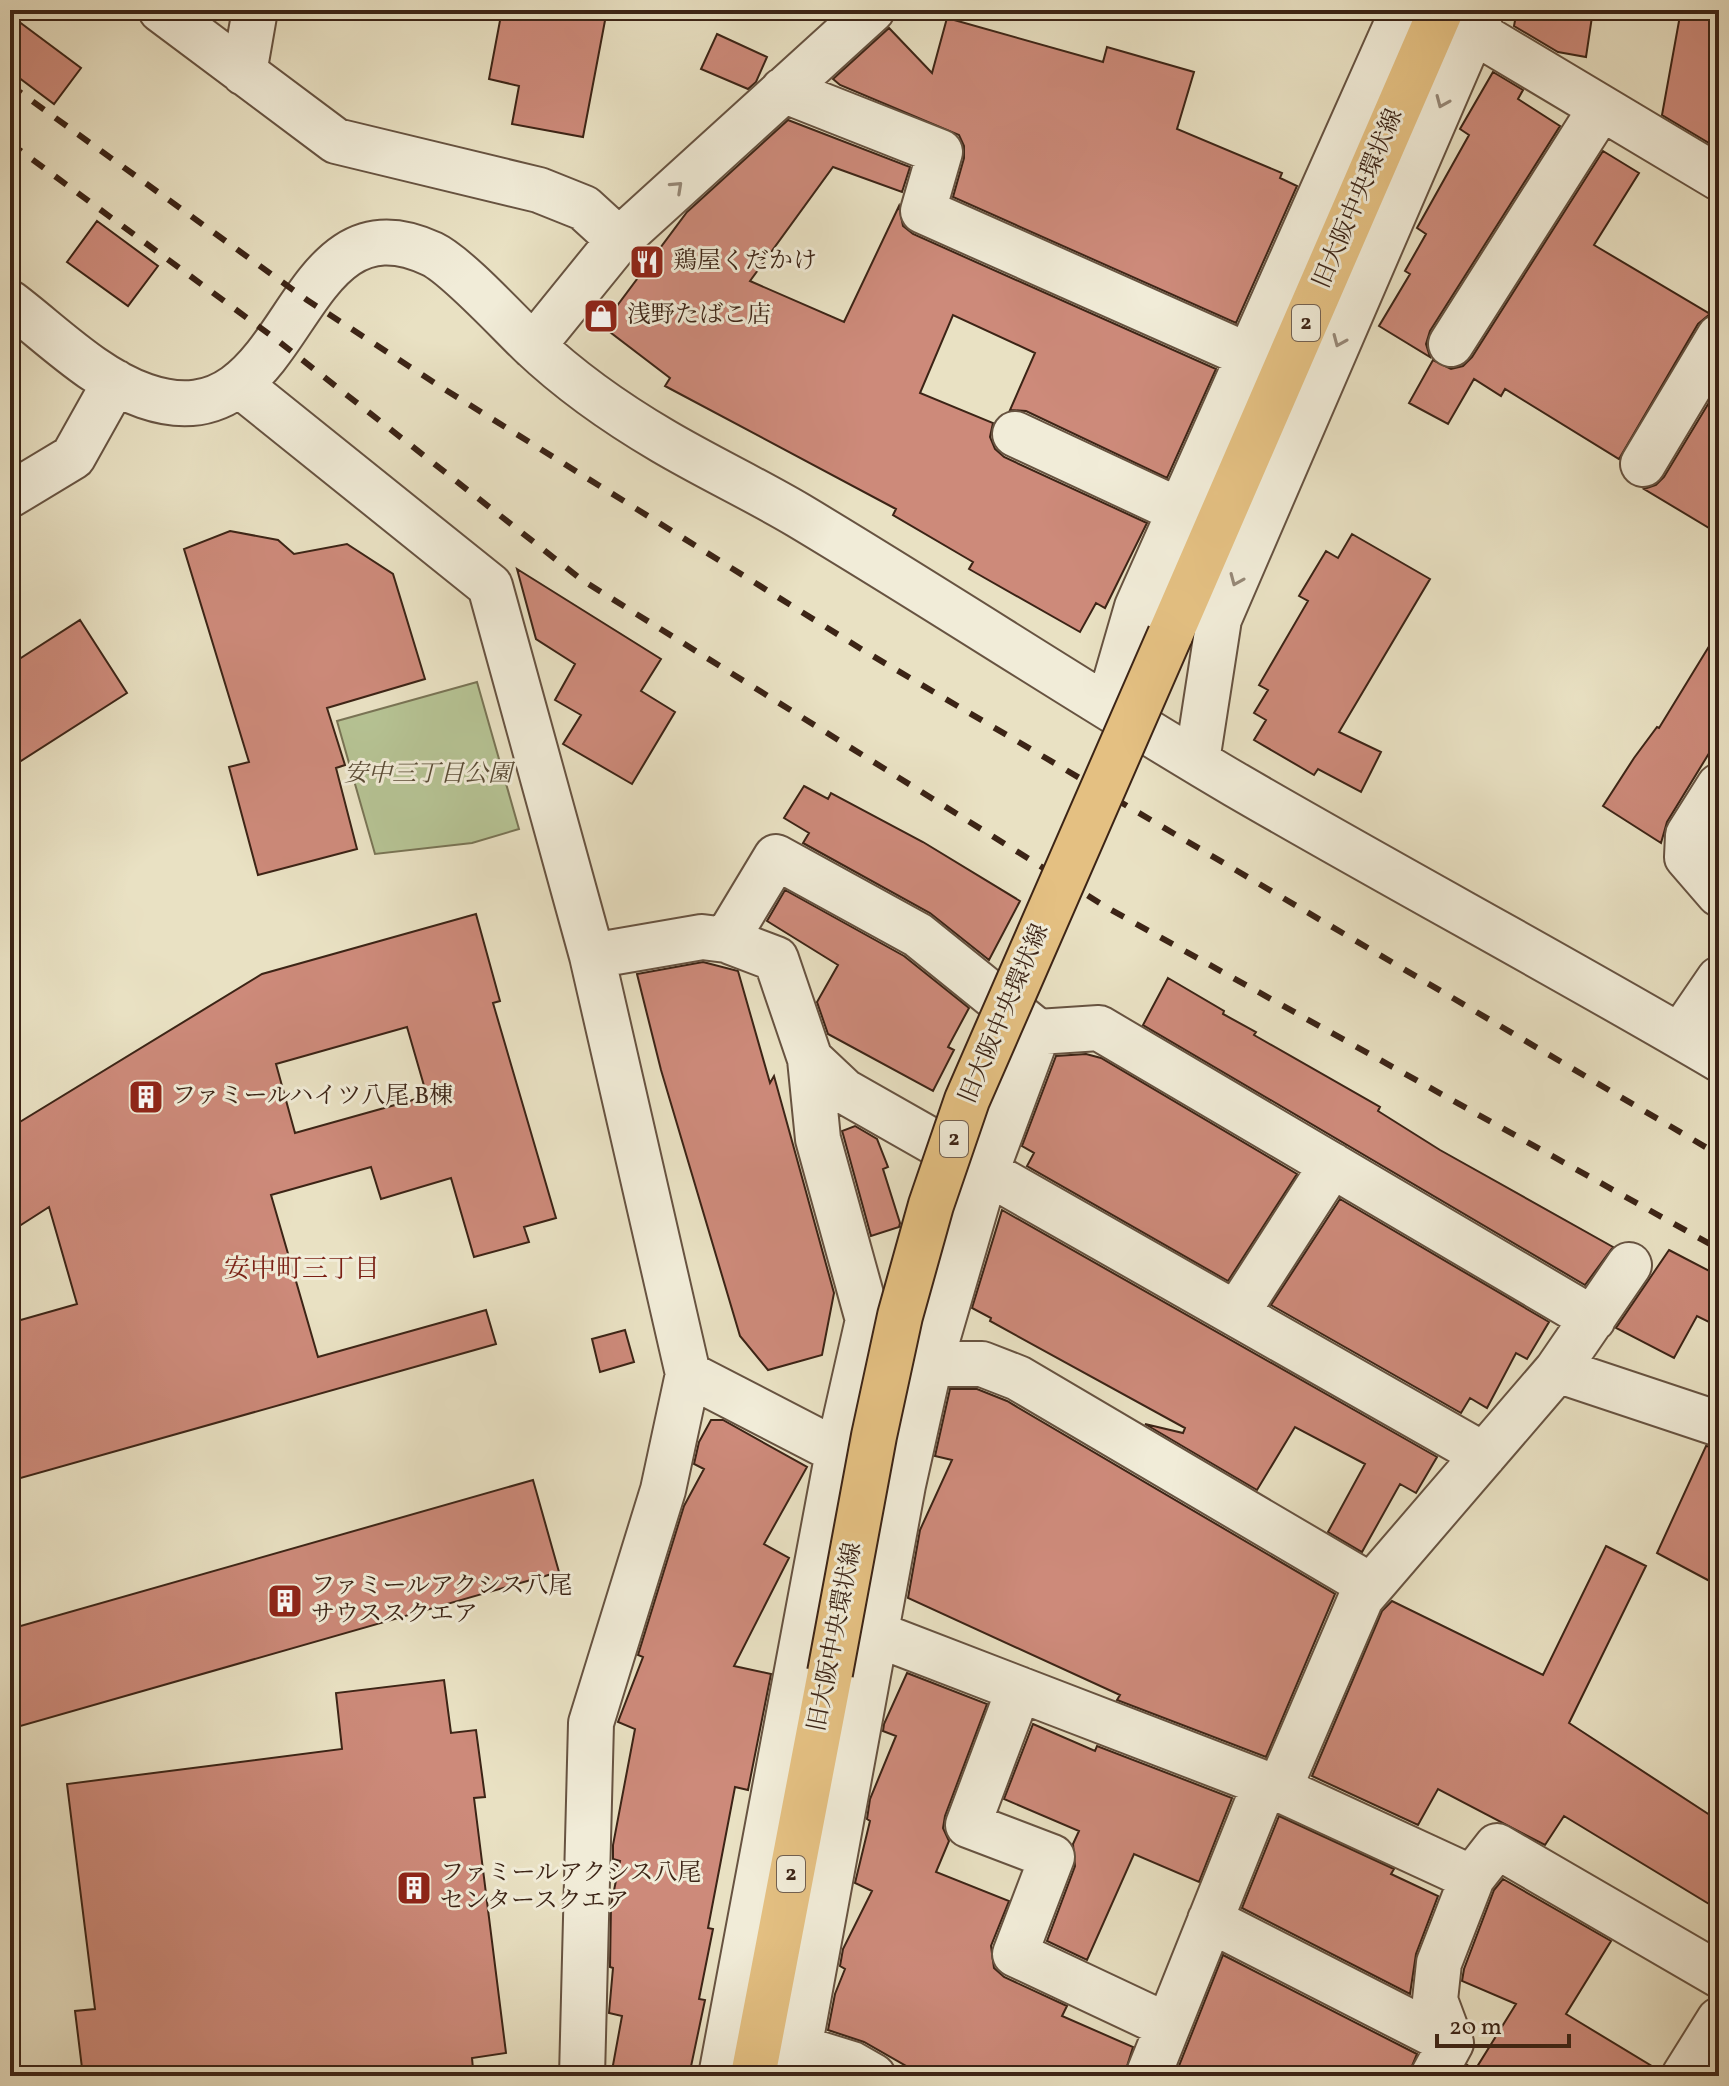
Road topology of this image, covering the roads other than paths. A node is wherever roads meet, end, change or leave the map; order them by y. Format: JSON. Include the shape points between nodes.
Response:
{"nodes":[{"id":1,"x":161,"y":10,"type":"edge"},
{"id":2,"x":255,"y":10,"type":"edge"},
{"id":3,"x":872,"y":10,"type":"edge"},
{"id":4,"x":1403,"y":10,"type":"edge"},
{"id":5,"x":1466,"y":17,"type":"edge"},
{"id":6,"x":244,"y":73,"type":"junction"},
{"id":7,"x":783,"y":90,"type":"junction"},
{"id":8,"x":1601,"y":108,"type":"junction"},
{"id":9,"x":1719,"y":178,"type":"edge"},
{"id":10,"x":619,"y":240,"type":"junction"},
{"id":11,"x":10,"y":303,"type":"edge"},
{"id":12,"x":1719,"y":337,"type":"edge"},
{"id":13,"x":1451,"y":344,"type":"dead end"},
{"id":14,"x":533,"y":346,"type":"junction"},
{"id":15,"x":1249,"y":356,"type":"junction"},
{"id":16,"x":115,"y":382,"type":"junction"},
{"id":17,"x":241,"y":386,"type":"junction"},
{"id":18,"x":1015,"y":434,"type":"dead end"},
{"id":19,"x":1643,"y":464,"type":"dead end"},
{"id":20,"x":10,"y":495,"type":"edge"},
{"id":21,"x":1180,"y":511,"type":"junction"},
{"id":22,"x":1108,"y":707,"type":"junction"},
{"id":23,"x":1197,"y":761,"type":"junction"},
{"id":24,"x":1719,"y":786,"type":"edge"},
{"id":25,"x":1719,"y":894,"type":"edge"},
{"id":26,"x":726,"y":940,"type":"junction"},
{"id":27,"x":592,"y":956,"type":"junction"},
{"id":28,"x":1719,"y":979,"type":"edge"},
{"id":29,"x":1038,"y":1032,"type":"junction"},
{"id":30,"x":1680,"y":1036,"type":"junction"},
{"id":31,"x":810,"y":1059,"type":"junction"},
{"id":32,"x":1719,"y":1059,"type":"edge"},
{"id":33,"x":1332,"y":1165,"type":"junction"},
{"id":34,"x":986,"y":1172,"type":"junction"},
{"id":35,"x":1629,"y":1265,"type":"dead end"},
{"id":36,"x":1236,"y":1314,"type":"junction"},
{"id":37,"x":1593,"y":1319,"type":"junction"},
{"id":38,"x":868,"y":1320,"type":"junction"},
{"id":39,"x":930,"y":1364,"type":"junction"},
{"id":40,"x":1557,"y":1370,"type":"junction"},
{"id":41,"x":688,"y":1374,"type":"junction"},
{"id":42,"x":1719,"y":1424,"type":"edge"},
{"id":43,"x":838,"y":1452,"type":"junction"},
{"id":44,"x":1484,"y":1455,"type":"junction"},
{"id":45,"x":903,"y":1485,"type":"junction"},
{"id":46,"x":1371,"y":1586,"type":"junction"},
{"id":47,"x":876,"y":1634,"type":"junction"},
{"id":48,"x":1019,"y":1689,"type":"junction"},
{"id":49,"x":1272,"y":1787,"type":"junction"},
{"id":50,"x":1472,"y":1878,"type":"junction"},
{"id":51,"x":1210,"y":1920,"type":"junction"},
{"id":52,"x":1719,"y":1975,"type":"edge"},
{"id":53,"x":1719,"y":2020,"type":"edge"},
{"id":54,"x":1168,"y":2026,"type":"junction"},
{"id":55,"x":1442,"y":2059,"type":"edge"},
{"id":56,"x":797,"y":2062,"type":"edge"},
{"id":57,"x":582,"y":2076,"type":"edge"},
{"id":58,"x":721,"y":2076,"type":"edge"},
{"id":59,"x":753,"y":2076,"type":"edge"},
{"id":60,"x":873,"y":2076,"type":"edge"},
{"id":61,"x":1148,"y":2076,"type":"edge"},
{"id":62,"x":1684,"y":2076,"type":"edge"}],
"edges":[{"from":1,"to":6,"type":"street"},
{"from":2,"to":6,"type":"street"},
{"from":3,"to":7,"type":"street"},
{"from":4,"to":15,"type":"street"},
{"from":5,"to":8,"type":"street"},
{"from":5,"to":23,"type":"street","one_way":true,"via":[[1219,619]]},
{"from":5,"to":59,"type":"main road","name":"旧大阪中央環状線","number":"2","bridge":true,"via":[[1170,635],[967,1100],[931,1205],[877,1421]]},
{"from":6,"to":10,"type":"street","via":[[336,141],[539,190],[584,208]]},
{"from":10,"to":7,"type":"street","one_way":true},
{"from":7,"to":15,"type":"street","via":[[940,152],[923,211]]},
{"from":8,"to":9,"type":"street"},
{"from":8,"to":13,"type":"street"},
{"from":10,"to":14,"type":"street"},
{"from":11,"to":16,"type":"street"},
{"from":12,"to":19,"type":"street"},
{"from":14,"to":17,"type":"street","via":[[437,256],[397,242],[368,244],[339,256]]},
{"from":14,"to":22,"type":"street","via":[[560,371],[661,440],[794,513]]},
{"from":15,"to":21,"type":"street"},
{"from":16,"to":17,"type":"street","via":[[148,398],[182,401],[213,398]]},
{"from":16,"to":20,"type":"street","via":[[73,457]]},
{"from":17,"to":27,"type":"street","via":[[490,586]]},
{"from":18,"to":21,"type":"street"},
{"from":21,"to":22,"type":"street","via":[[1137,607]]},
{"from":22,"to":23,"type":"street"},
{"from":23,"to":30,"type":"street"},
{"from":24,"to":25,"type":"street","via":[[1688,835],[1687,857]]},
{"from":26,"to":27,"type":"street","via":[[702,937]]},
{"from":26,"to":29,"type":"street","via":[[776,857],[918,935]]},
{"from":26,"to":31,"type":"street","via":[[776,959]]},
{"from":27,"to":41,"type":"street"},
{"from":28,"to":30,"type":"street"},
{"from":29,"to":33,"type":"street","via":[[1099,1028]]},
{"from":29,"to":34,"type":"street"},
{"from":30,"to":32,"type":"street"},
{"from":31,"to":34,"type":"street","via":[[844,1091]]},
{"from":31,"to":38,"type":"street","via":[[818,1139]]},
{"from":33,"to":36,"type":"street"},
{"from":33,"to":37,"type":"street"},
{"from":34,"to":36,"type":"street"},
{"from":34,"to":39,"type":"street"},
{"from":35,"to":37,"type":"street"},
{"from":36,"to":44,"type":"street"},
{"from":37,"to":40,"type":"street"},
{"from":38,"to":39,"type":"street"},
{"from":38,"to":43,"type":"street"},
{"from":39,"to":45,"type":"street"},
{"from":39,"to":46,"type":"street","via":[[982,1364],[1018,1378]]},
{"from":40,"to":42,"type":"street"},
{"from":40,"to":44,"type":"street"},
{"from":41,"to":43,"type":"street"},
{"from":41,"to":57,"type":"street","via":[[663,1490],[591,1723]]},
{"from":43,"to":45,"type":"street"},
{"from":43,"to":58,"type":"street"},
{"from":44,"to":46,"type":"street"},
{"from":45,"to":47,"type":"street"},
{"from":46,"to":49,"type":"street"},
{"from":47,"to":48,"type":"street"},
{"from":47,"to":56,"type":"street"},
{"from":48,"to":49,"type":"street"},
{"from":48,"to":54,"type":"street","via":[[968,1825],[1052,1857],[1015,1954]]},
{"from":49,"to":50,"type":"street"},
{"from":49,"to":51,"type":"street"},
{"from":50,"to":52,"type":"street","via":[[1497,1846]]},
{"from":50,"to":55,"type":"street","via":[[1439,1963],[1435,2000]]},
{"from":51,"to":54,"type":"street"},
{"from":51,"to":55,"type":"street"},
{"from":53,"to":62,"type":"street"},
{"from":54,"to":61,"type":"street"},
{"from":56,"to":60,"type":"street","via":[[852,2064]]}]}
